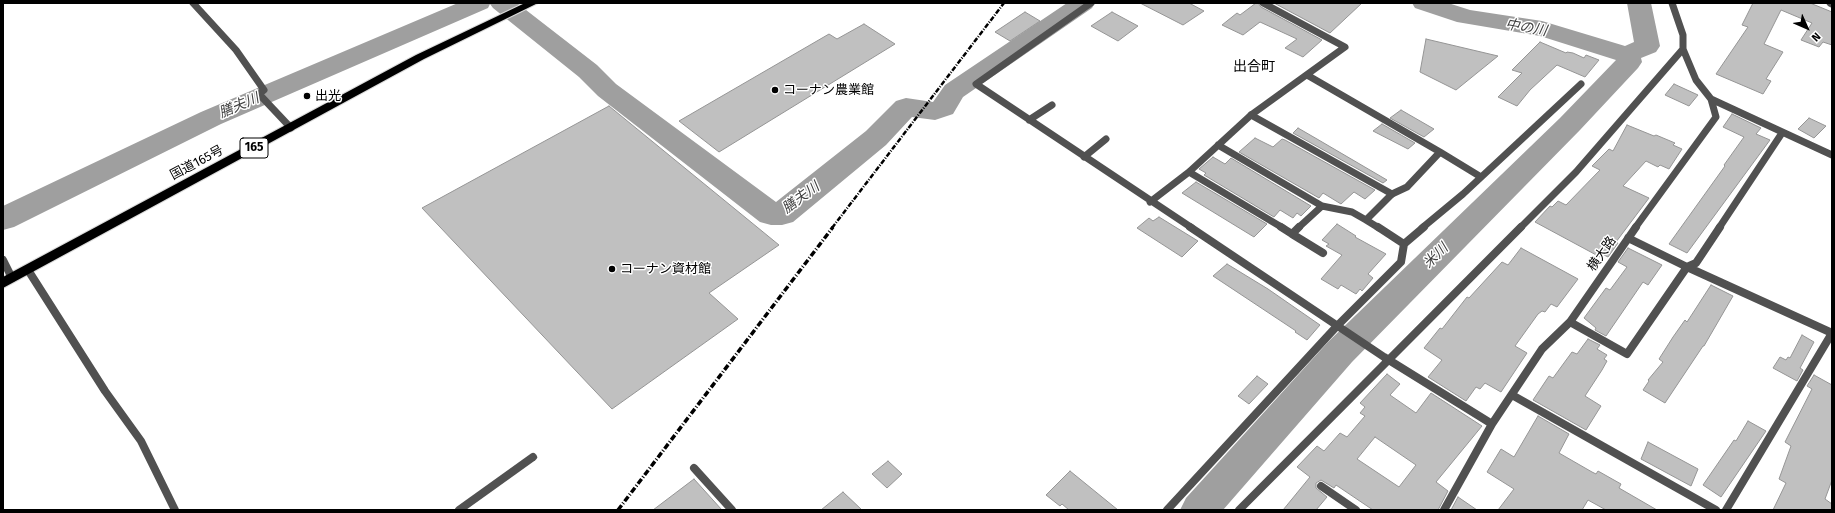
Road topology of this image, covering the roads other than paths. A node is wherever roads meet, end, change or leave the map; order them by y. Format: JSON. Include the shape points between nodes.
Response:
{"nodes":[{"id":1,"x":194,"y":3,"type":"edge"},
{"id":2,"x":533,"y":3,"type":"edge"},
{"id":3,"x":1091,"y":3,"type":"edge"},
{"id":4,"x":1672,"y":3,"type":"edge"},
{"id":5,"x":1267,"y":4,"type":"edge"},
{"id":6,"x":1683,"y":49,"type":"junction"},
{"id":7,"x":1306,"y":75,"type":"junction"},
{"id":8,"x":1581,"y":84,"type":"dead end"},
{"id":9,"x":1711,"y":99,"type":"junction"},
{"id":10,"x":1052,"y":105,"type":"dead end"},
{"id":11,"x":1251,"y":115,"type":"junction"},
{"id":12,"x":1029,"y":120,"type":"junction"},
{"id":13,"x":291,"y":128,"type":"junction"},
{"id":14,"x":1782,"y":133,"type":"junction"},
{"id":15,"x":1106,"y":139,"type":"dead end"},
{"id":16,"x":1218,"y":145,"type":"junction"},
{"id":17,"x":1440,"y":152,"type":"junction"},
{"id":18,"x":1832,"y":155,"type":"edge"},
{"id":19,"x":1084,"y":157,"type":"junction"},
{"id":20,"x":1189,"y":172,"type":"junction"},
{"id":21,"x":1481,"y":177,"type":"junction"},
{"id":22,"x":1392,"y":194,"type":"junction"},
{"id":23,"x":1150,"y":202,"type":"junction"},
{"id":24,"x":1322,"y":206,"type":"junction"},
{"id":25,"x":1366,"y":220,"type":"junction"},
{"id":26,"x":1292,"y":234,"type":"junction"},
{"id":27,"x":1628,"y":238,"type":"junction"},
{"id":28,"x":1404,"y":244,"type":"junction"},
{"id":29,"x":1323,"y":253,"type":"dead end"},
{"id":30,"x":3,"y":260,"type":"edge"},
{"id":31,"x":1687,"y":267,"type":"junction"},
{"id":32,"x":28,"y":270,"type":"junction"},
{"id":33,"x":8,"y":281,"type":"edge"},
{"id":34,"x":1570,"y":322,"type":"junction"},
{"id":35,"x":1341,"y":328,"type":"junction"},
{"id":36,"x":1832,"y":333,"type":"edge"},
{"id":37,"x":1386,"y":359,"type":"junction"},
{"id":38,"x":1512,"y":395,"type":"junction"},
{"id":39,"x":1492,"y":424,"type":"junction"},
{"id":40,"x":533,"y":457,"type":"dead end"},
{"id":41,"x":694,"y":468,"type":"dead end"},
{"id":42,"x":1321,"y":486,"type":"dead end"},
{"id":43,"x":175,"y":510,"type":"edge"},
{"id":44,"x":459,"y":510,"type":"edge"},
{"id":45,"x":732,"y":510,"type":"edge"},
{"id":46,"x":1167,"y":510,"type":"edge"},
{"id":47,"x":1239,"y":510,"type":"edge"},
{"id":48,"x":1356,"y":510,"type":"edge"},
{"id":49,"x":1444,"y":510,"type":"edge"},
{"id":50,"x":1716,"y":510,"type":"edge"},
{"id":51,"x":1726,"y":510,"type":"edge"}],
"edges":[{"from":1,"to":13,"type":"street","via":[[236,50],[264,90],[259,94]]},
{"from":2,"to":13,"type":"highway","name":"国道165号","number":"165","via":[[420,57]]},
{"from":3,"to":12,"type":"street","via":[[976,84]]},
{"from":4,"to":6,"type":"street","name":"横大路","via":[[1683,35]]},
{"from":5,"to":7,"type":"street","via":[[1345,47]]},
{"from":6,"to":9,"type":"street","name":"横大路","via":[[1696,80]]},
{"from":6,"to":37,"type":"street","via":[[1576,172]]},
{"from":7,"to":11,"type":"street"},
{"from":7,"to":17,"type":"street"},
{"from":8,"to":21,"type":"street"},
{"from":9,"to":14,"type":"street"},
{"from":9,"to":27,"type":"street","name":"横大路","via":[[1716,117]]},
{"from":10,"to":12,"type":"street"},
{"from":11,"to":16,"type":"street"},
{"from":11,"to":22,"type":"street"},
{"from":12,"to":19,"type":"street"},
{"from":13,"to":32,"type":"highway","name":"国道165号","number":"165"},
{"from":14,"to":18,"type":"street"},
{"from":14,"to":31,"type":"street","via":[[1696,263]]},
{"from":15,"to":19,"type":"street"},
{"from":16,"to":20,"type":"street"},
{"from":16,"to":24,"type":"street"},
{"from":17,"to":21,"type":"street"},
{"from":17,"to":22,"type":"street","via":[[1407,187]]},
{"from":19,"to":23,"type":"street"},
{"from":20,"to":23,"type":"street"},
{"from":20,"to":26,"type":"street"},
{"from":21,"to":28,"type":"street"},
{"from":22,"to":25,"type":"street"},
{"from":23,"to":35,"type":"street"},
{"from":24,"to":25,"type":"street","via":[[1352,212]]},
{"from":24,"to":26,"type":"street"},
{"from":25,"to":28,"type":"street"},
{"from":26,"to":29,"type":"street"},
{"from":27,"to":31,"type":"street"},
{"from":27,"to":34,"type":"street","name":"横大路"},
{"from":28,"to":35,"type":"street","via":[[1401,262]]},
{"from":30,"to":33,"type":"street"},
{"from":31,"to":34,"type":"street","via":[[1627,354]]},
{"from":31,"to":36,"type":"street"},
{"from":32,"to":33,"type":"highway","name":"国道165号","number":"165"},
{"from":32,"to":43,"type":"street","via":[[105,391],[141,441]]},
{"from":34,"to":38,"type":"street","name":"横大路","via":[[1542,349]]},
{"from":35,"to":37,"type":"street"},
{"from":35,"to":46,"type":"street"},
{"from":36,"to":51,"type":"street"},
{"from":37,"to":39,"type":"street"},
{"from":37,"to":47,"type":"street"},
{"from":38,"to":39,"type":"street","name":"横大路"},
{"from":38,"to":50,"type":"street"},
{"from":39,"to":49,"type":"street","name":"横大路"},
{"from":40,"to":44,"type":"street"},
{"from":41,"to":45,"type":"street"},
{"from":42,"to":48,"type":"street"}]}
